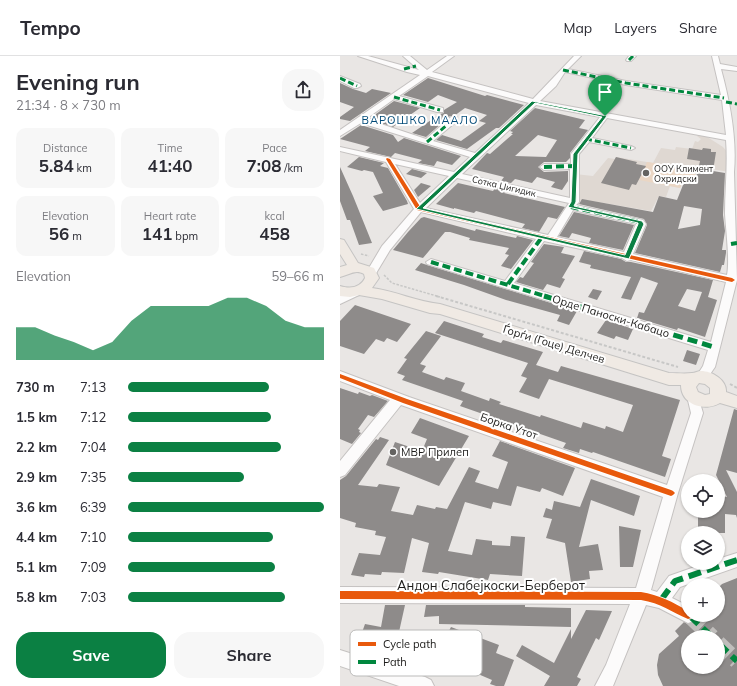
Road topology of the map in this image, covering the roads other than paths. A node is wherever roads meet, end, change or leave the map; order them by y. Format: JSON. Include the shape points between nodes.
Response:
{"nodes":[{"id":1,"x":361,"y":56,"type":"edge"},
{"id":2,"x":406,"y":56,"type":"edge"},
{"id":3,"x":451,"y":56,"type":"edge"},
{"id":4,"x":578,"y":56,"type":"edge"},
{"id":5,"x":715,"y":56,"type":"edge"},
{"id":6,"x":416,"y":66,"type":"junction"},
{"id":7,"x":718,"y":66,"type":"junction"},
{"id":8,"x":404,"y":69,"type":"junction"},
{"id":9,"x":737,"y":69,"type":"edge"},
{"id":10,"x":562,"y":70,"type":"junction"},
{"id":11,"x":426,"y":73,"type":"junction"},
{"id":12,"x":340,"y":78,"type":"edge"},
{"id":13,"x":357,"y":86,"type":"dead end"},
{"id":14,"x":394,"y":97,"type":"junction"},
{"id":15,"x":725,"y":100,"type":"junction"},
{"id":16,"x":534,"y":102,"type":"junction"},
{"id":17,"x":737,"y":104,"type":"edge"},
{"id":18,"x":440,"y":110,"type":"dead end"},
{"id":19,"x":605,"y":116,"type":"junction"},
{"id":20,"x":454,"y":119,"type":"dead end"},
{"id":21,"x":360,"y":120,"type":"junction"},
{"id":22,"x":701,"y":133,"type":"junction"},
{"id":23,"x":340,"y":134,"type":"edge"},
{"id":24,"x":730,"y":138,"type":"junction"},
{"id":25,"x":586,"y":139,"type":"junction"},
{"id":26,"x":427,"y":142,"type":"junction"},
{"id":27,"x":631,"y":148,"type":"dead end"},
{"id":28,"x":340,"y":149,"type":"edge"},
{"id":29,"x":476,"y":156,"type":"junction"},
{"id":30,"x":735,"y":158,"type":"edge"},
{"id":31,"x":388,"y":160,"type":"junction"},
{"id":32,"x":575,"y":166,"type":"junction"},
{"id":33,"x":544,"y":167,"type":"dead end"},
{"id":34,"x":455,"y":175,"type":"junction"},
{"id":35,"x":572,"y":204,"type":"junction"},
{"id":36,"x":419,"y":209,"type":"junction"},
{"id":37,"x":546,"y":238,"type":"junction"},
{"id":38,"x":340,"y":243,"type":"edge"},
{"id":39,"x":734,"y":244,"type":"edge"},
{"id":40,"x":376,"y":258,"type":"junction"},
{"id":41,"x":627,"y":258,"type":"junction"},
{"id":42,"x":431,"y":262,"type":"dead end"},
{"id":43,"x":347,"y":268,"type":"edge"},
{"id":44,"x":371,"y":277,"type":"junction"},
{"id":45,"x":732,"y":280,"type":"junction"},
{"id":46,"x":508,"y":284,"type":"junction"},
{"id":47,"x":340,"y":290,"type":"edge"},
{"id":48,"x":357,"y":292,"type":"junction"},
{"id":49,"x":340,"y":300,"type":"edge"},
{"id":50,"x":440,"y":309,"type":"junction"},
{"id":51,"x":714,"y":347,"type":"junction"},
{"id":52,"x":340,"y":376,"type":"edge"},
{"id":53,"x":707,"y":386,"type":"junction"},
{"id":54,"x":737,"y":396,"type":"edge"},
{"id":55,"x":398,"y":399,"type":"junction"},
{"id":56,"x":737,"y":402,"type":"edge"},
{"id":57,"x":340,"y":471,"type":"edge"},
{"id":58,"x":671,"y":493,"type":"junction"},
{"id":59,"x":737,"y":560,"type":"edge"},
{"id":60,"x":340,"y":595,"type":"edge"},
{"id":61,"x":642,"y":595,"type":"junction"},
{"id":62,"x":661,"y":600,"type":"junction"},
{"id":63,"x":681,"y":611,"type":"edge"},
{"id":64,"x":340,"y":658,"type":"edge"},
{"id":65,"x":350,"y":661,"type":"edge"},
{"id":66,"x":395,"y":676,"type":"edge"},
{"id":67,"x":425,"y":686,"type":"edge"},
{"id":68,"x":604,"y":686,"type":"edge"}],
"edges":[{"from":1,"to":8,"type":"street"},
{"from":2,"to":6,"type":"street"},
{"from":3,"to":11,"type":"street"},
{"from":4,"to":10,"type":"street"},
{"from":5,"to":7,"type":"street"},
{"from":6,"to":8,"type":"street"},
{"from":6,"to":11,"type":"street"},
{"from":7,"to":9,"type":"street"},
{"from":7,"to":15,"type":"street"},
{"from":8,"to":11,"type":"street"},
{"from":10,"to":15,"type":"street"},
{"from":10,"to":16,"type":"street","via":[[553,84]]},
{"from":11,"to":14,"type":"street"},
{"from":11,"to":16,"type":"street"},
{"from":12,"to":13,"type":"street"},
{"from":14,"to":18,"type":"street"},
{"from":14,"to":21,"type":"street"},
{"from":15,"to":17,"type":"street"},
{"from":15,"to":24,"type":"street"},
{"from":16,"to":19,"type":"street"},
{"from":16,"to":29,"type":"street"},
{"from":19,"to":22,"type":"street"},
{"from":19,"to":25,"type":"street"},
{"from":20,"to":26,"type":"street"},
{"from":21,"to":23,"type":"street"},
{"from":21,"to":26,"type":"street"},
{"from":22,"to":24,"type":"street"},
{"from":22,"to":30,"type":"street"},
{"from":24,"to":30,"type":"street"},
{"from":25,"to":27,"type":"street"},
{"from":25,"to":32,"type":"street","via":[[576,154]]},
{"from":26,"to":29,"type":"street"},
{"from":28,"to":31,"type":"street","name":"Сотка Џигидик"},
{"from":29,"to":34,"type":"street"},
{"from":30,"to":39,"type":"street","via":[[730,172]]},
{"from":31,"to":34,"type":"street","name":"Сотка Џигидик"},
{"from":31,"to":36,"type":"street"},
{"from":32,"to":33,"type":"street"},
{"from":32,"to":35,"type":"street"},
{"from":34,"to":35,"type":"street","name":"Сотка Џигидик"},
{"from":34,"to":36,"type":"street"},
{"from":35,"to":37,"type":"street"},
{"from":35,"to":41,"type":"street","name":"Сотка Џигидик","via":[[640,222]]},
{"from":36,"to":37,"type":"street"},
{"from":36,"to":40,"type":"street"},
{"from":37,"to":41,"type":"street"},
{"from":37,"to":46,"type":"street"},
{"from":38,"to":43,"type":"main road"},
{"from":39,"to":45,"type":"street"},
{"from":40,"to":43,"type":"street"},
{"from":40,"to":44,"type":"street"},
{"from":41,"to":45,"type":"street"},
{"from":42,"to":46,"type":"street","name":"Орде Паноски-Кабацо"},
{"from":43,"to":44,"type":"main road","name":"Ѓорѓи (Гоце) Делчев","via":[[366,269]]},
{"from":44,"to":48,"type":"main road","via":[[369,285]]},
{"from":44,"to":50,"type":"main road","name":"Ѓорѓи (Гоце) Делчев","via":[[387,289]]},
{"from":45,"to":51,"type":"street"},
{"from":46,"to":51,"type":"street","name":"Орде Паноски-Кабацо"},
{"from":47,"to":48,"type":"main road","name":"Ѓорѓи (Гоце) Делчев"},
{"from":48,"to":49,"type":"street"},
{"from":48,"to":50,"type":"main road","name":"Ѓорѓи (Гоце) Делчев","via":[[382,294]]},
{"from":50,"to":53,"type":"main road","name":"Ѓорѓи (Гоце) Делчев","via":[[669,379]]},
{"from":51,"to":53,"type":"street"},
{"from":52,"to":55,"type":"street","name":"Борка Утот"},
{"from":53,"to":54,"type":"main road","name":"Ѓорѓи (Гоце) Делчев"},
{"from":53,"to":56,"type":"main road","name":"Ѓорѓи (Гоце) Делчев"},
{"from":53,"to":58,"type":"street"},
{"from":55,"to":57,"type":"street"},
{"from":55,"to":58,"type":"street","name":"Борка Утот"},
{"from":58,"to":61,"type":"street"},
{"from":59,"to":62,"type":"street","via":[[675,581]]},
{"from":60,"to":61,"type":"street","name":"Андон Слабејкоски-Берберот"},
{"from":61,"to":62,"type":"street","name":"Андон Слабејкоски-Берберот"},
{"from":61,"to":68,"type":"street"},
{"from":62,"to":63,"type":"street","name":"Андон Слабејкоски-Берберот"},
{"from":64,"to":65,"type":"street"},
{"from":66,"to":67,"type":"street"}]}
